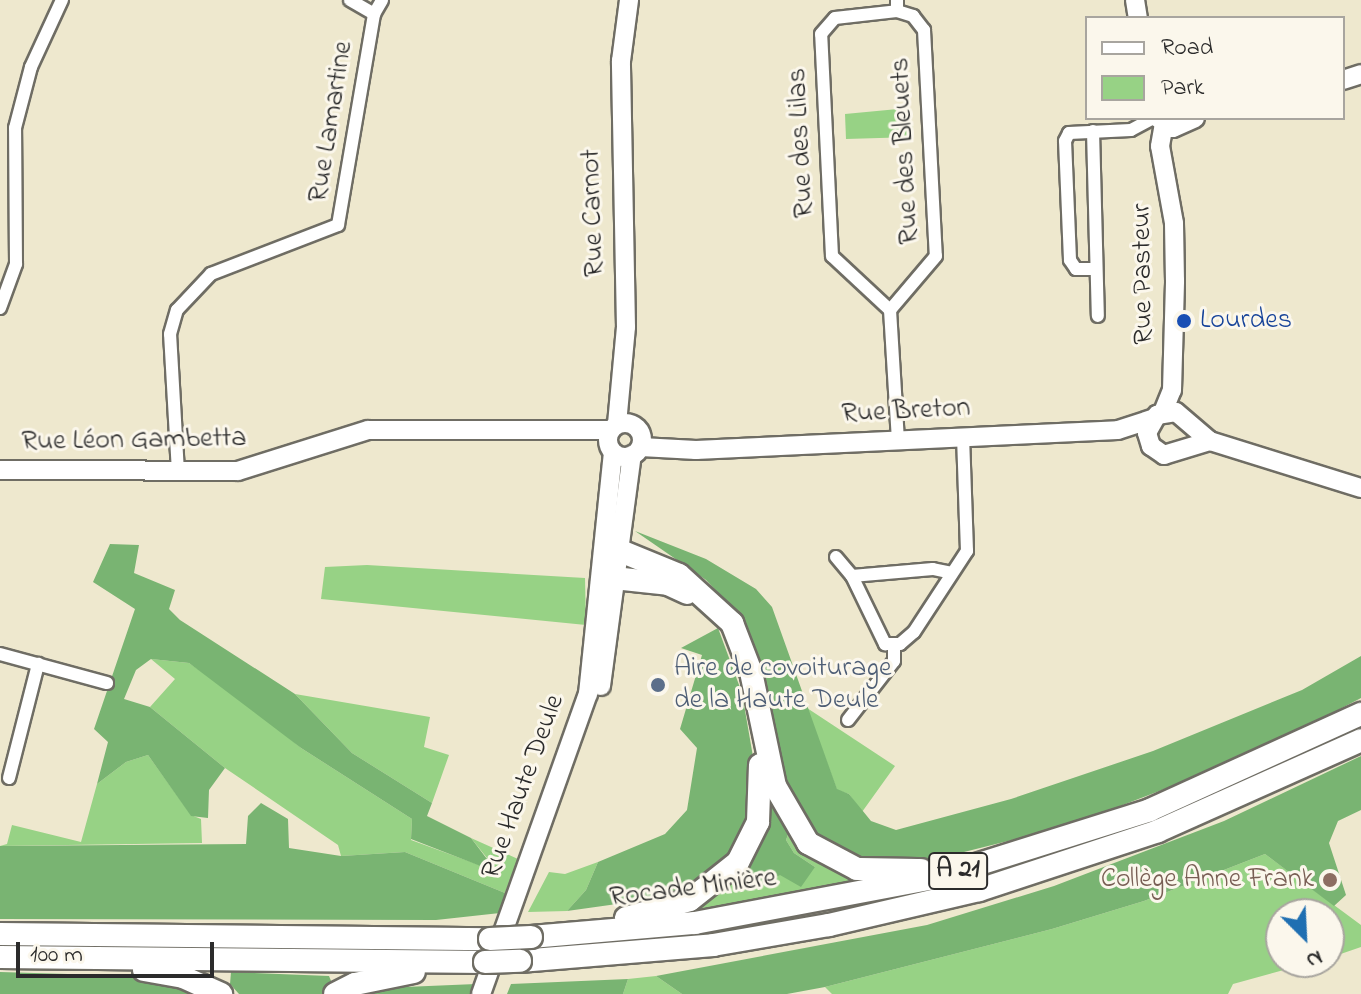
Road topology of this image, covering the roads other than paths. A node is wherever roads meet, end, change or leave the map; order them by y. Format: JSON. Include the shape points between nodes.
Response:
{"nodes":[{"id":1,"x":62,"y":0,"type":"edge"},
{"id":2,"x":350,"y":0,"type":"edge"},
{"id":3,"x":382,"y":0,"type":"edge"},
{"id":4,"x":629,"y":0,"type":"edge"},
{"id":5,"x":897,"y":6,"type":"edge"},
{"id":6,"x":374,"y":14,"type":"junction"},
{"id":7,"x":1159,"y":120,"type":"edge"},
{"id":8,"x":1190,"y":121,"type":"edge"},
{"id":9,"x":1131,"y":130,"type":"junction"},
{"id":10,"x":1093,"y":131,"type":"junction"},
{"id":11,"x":1162,"y":152,"type":"junction"},
{"id":12,"x":1096,"y":269,"type":"junction"},
{"id":13,"x":0,"y":308,"type":"edge"},
{"id":14,"x":890,"y":310,"type":"junction"},
{"id":15,"x":1098,"y":316,"type":"dead end"},
{"id":16,"x":1172,"y":390,"type":"junction"},
{"id":17,"x":1157,"y":415,"type":"junction"},
{"id":18,"x":1186,"y":420,"type":"junction"},
{"id":19,"x":1118,"y":430,"type":"junction"},
{"id":20,"x":963,"y":438,"type":"junction"},
{"id":21,"x":623,"y":440,"type":"junction"},
{"id":22,"x":898,"y":441,"type":"junction"},
{"id":23,"x":1210,"y":441,"type":"junction"},
{"id":24,"x":1151,"y":446,"type":"junction"},
{"id":25,"x":1186,"y":448,"type":"junction"},
{"id":26,"x":3,"y":468,"type":"edge"},
{"id":27,"x":178,"y":472,"type":"junction"},
{"id":28,"x":1361,"y":488,"type":"edge"},
{"id":29,"x":611,"y":549,"type":"junction"},
{"id":30,"x":836,"y":557,"type":"dead end"},
{"id":31,"x":952,"y":573,"type":"junction"},
{"id":32,"x":852,"y":576,"type":"junction"},
{"id":33,"x":614,"y":578,"type":"junction"},
{"id":34,"x":894,"y":644,"type":"junction"},
{"id":35,"x":0,"y":654,"type":"edge"},
{"id":36,"x":38,"y":664,"type":"junction"},
{"id":37,"x":107,"y":683,"type":"dead end"},
{"id":38,"x":1361,"y":714,"type":"edge"},
{"id":39,"x":848,"y":720,"type":"dead end"},
{"id":40,"x":1361,"y":740,"type":"edge"},
{"id":41,"x":9,"y":778,"type":"dead end"},
{"id":42,"x":1022,"y":853,"type":"junction"},
{"id":43,"x":0,"y":934,"type":"edge"},
{"id":44,"x":531,"y":937,"type":"junction"},
{"id":45,"x":0,"y":957,"type":"edge"},
{"id":46,"x":60,"y":957,"type":"junction"},
{"id":47,"x":485,"y":962,"type":"junction"},
{"id":48,"x":221,"y":994,"type":"edge"},
{"id":49,"x":335,"y":994,"type":"edge"},
{"id":50,"x":481,"y":994,"type":"edge"},
{"id":51,"x":492,"y":994,"type":"edge"}],
"edges":[{"from":1,"to":13,"type":"street","via":[[41,40],[18,116],[12,152],[16,264]]},
{"from":2,"to":6,"type":"street"},
{"from":3,"to":6,"type":"street"},
{"from":4,"to":21,"type":"main road","name":"Rue Carnot","via":[[621,61]]},
{"from":5,"to":14,"type":"street","name":"Rue des Bleuets","via":[[924,30],[936,256]]},
{"from":5,"to":14,"type":"street","name":"Rue des Lilas","via":[[835,18],[821,34],[832,256]]},
{"from":6,"to":27,"type":"street","name":"Rue Lamartine","via":[[338,225],[211,274],[177,310],[170,341]]},
{"from":7,"to":8,"type":"main road"},
{"from":7,"to":9,"type":"street"},
{"from":7,"to":11,"type":"main road","name":"Rue Pasteur"},
{"from":8,"to":11,"type":"main road"},
{"from":9,"to":10,"type":"street"},
{"from":9,"to":11,"type":"street"},
{"from":10,"to":12,"type":"street"},
{"from":10,"to":12,"type":"street","via":[[1069,133],[1065,141],[1070,260],[1076,269]]},
{"from":11,"to":16,"type":"main road","name":"Rue Pasteur","via":[[1174,223]]},
{"from":12,"to":15,"type":"street"},
{"from":14,"to":22,"type":"street"},
{"from":16,"to":17,"type":"main road","name":"Rue Pasteur"},
{"from":16,"to":18,"type":"main road","name":"Rue Pasteur"},
{"from":17,"to":18,"type":"main road"},
{"from":17,"to":19,"type":"main road","name":"Rue Breton"},
{"from":17,"to":24,"type":"main road","via":[[1147,433]]},
{"from":18,"to":23,"type":"main road"},
{"from":18,"to":25,"type":"main road"},
{"from":19,"to":20,"type":"main road","name":"Rue Breton"},
{"from":19,"to":24,"type":"main road","name":"Rue Breton"},
{"from":20,"to":22,"type":"main road","name":"Rue Breton"},
{"from":20,"to":31,"type":"street","via":[[967,551]]},
{"from":21,"to":22,"type":"main road","name":"Rue Breton","via":[[696,450]]},
{"from":21,"to":27,"type":"main road","name":"Rue Léon Gambetta","via":[[591,433],[368,430],[248,470]]},
{"from":21,"to":29,"type":"main road","name":"Rue Haute Deule"},
{"from":21,"to":29,"type":"main road","name":"Rue Haute Deule","via":[[608,501]]},
{"from":23,"to":25,"type":"main road"},
{"from":23,"to":28,"type":"main road"},
{"from":24,"to":25,"type":"main road","via":[[1164,455]]},
{"from":26,"to":27,"type":"main road","name":"Rue Léon Gambetta"},
{"from":29,"to":33,"type":"main road","name":"Rue Haute Deule"},
{"from":29,"to":42,"type":"highway","via":[[679,575],[732,623],[751,672],[775,786],[799,832],[822,855],[882,872]]},
{"from":29,"to":50,"type":"main road","name":"Rue Haute Deule","via":[[588,694]]},
{"from":30,"to":32,"type":"street"},
{"from":31,"to":32,"type":"street","via":[[933,569]]},
{"from":31,"to":34,"type":"street","via":[[914,632]]},
{"from":32,"to":34,"type":"street","via":[[878,636]]},
{"from":33,"to":44,"type":"highway","via":[[684,591],[725,628],[744,675],[761,774],[758,822],[738,862],[690,900]]},
{"from":33,"to":51,"type":"main road","name":"Rue Haute Deule","via":[[598,697]]},
{"from":34,"to":39,"type":"street","via":[[894,661]]},
{"from":35,"to":36,"type":"street"},
{"from":36,"to":37,"type":"street"},
{"from":36,"to":41,"type":"street"},
{"from":38,"to":42,"type":"highway","name":"Rocade Minière","number":"A 21","via":[[1200,789]]},
{"from":40,"to":47,"type":"highway","name":"Rocade Minière","number":"A 21","bridge":true,"via":[[1158,831],[979,890],[713,945]]},
{"from":42,"to":44,"type":"highway","name":"Rocade Minière","number":"A 21","via":[[863,894],[741,915]]},
{"from":43,"to":44,"type":"highway","name":"Rocade Minière","number":"A 21","bridge":true},
{"from":45,"to":46,"type":"highway","name":"Rocade Minière","number":"A 21"},
{"from":46,"to":47,"type":"highway","name":"Rocade Minière","number":"A 21"},
{"from":46,"to":48,"type":"highway","via":[[166,973]]},
{"from":47,"to":49,"type":"highway","via":[[374,979]]}]}
